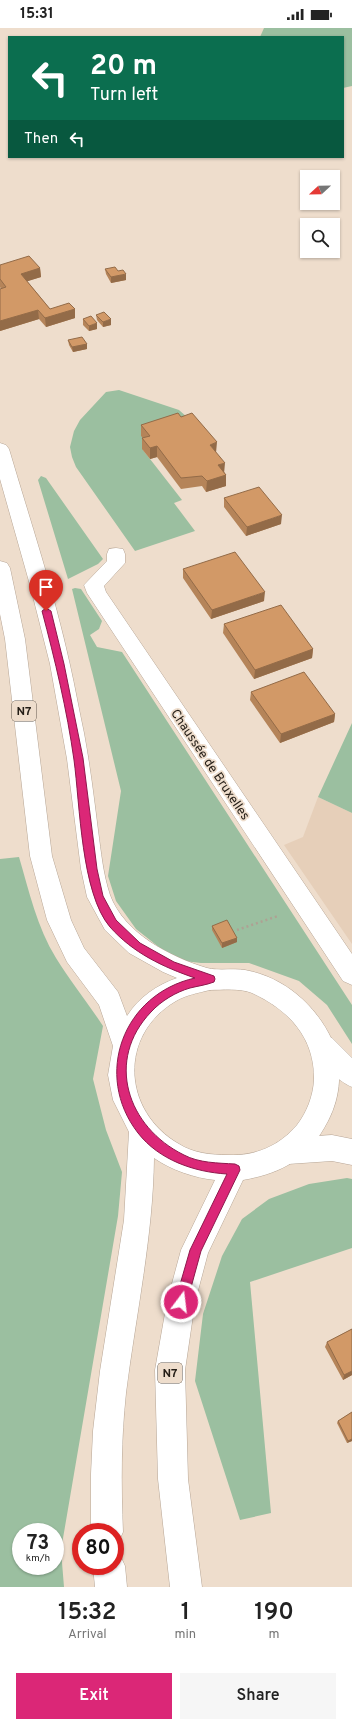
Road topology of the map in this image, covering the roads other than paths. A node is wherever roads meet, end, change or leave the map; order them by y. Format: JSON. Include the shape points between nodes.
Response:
{"nodes":[{"id":1,"x":0,"y":449,"type":"edge"},
{"id":2,"x":116,"y":554,"type":"dead end"},
{"id":3,"x":0,"y":568,"type":"edge"},
{"id":4,"x":352,"y":974,"type":"edge"},
{"id":5,"x":210,"y":979,"type":"junction"},
{"id":6,"x":125,"y":1046,"type":"junction"},
{"id":7,"x":323,"y":1046,"type":"junction"},
{"id":8,"x":352,"y":1075,"type":"edge"},
{"id":9,"x":142,"y":1130,"type":"junction"},
{"id":10,"x":288,"y":1151,"type":"junction"},
{"id":11,"x":352,"y":1152,"type":"edge"},
{"id":12,"x":235,"y":1170,"type":"junction"},
{"id":13,"x":107,"y":1523,"type":"edge"},
{"id":14,"x":110,"y":1575,"type":"edge"},
{"id":15,"x":111,"y":1587,"type":"edge"},
{"id":16,"x":186,"y":1587,"type":"edge"}],
"edges":[{"from":1,"to":5,"type":"main road","via":[[60,664],[78,758],[92,869],[99,897],[113,923],[137,946],[170,965]]},
{"from":2,"to":4,"type":"main road","name":"Chaussée de Bruxelles","via":[[116,563],[94,585],[97,593]]},
{"from":3,"to":6,"type":"main road","number":"N7","via":[[15,639],[41,856],[59,920],[75,955],[109,1000]]},
{"from":5,"to":6,"type":"main road","via":[[187,984],[160,998],[134,1025]]},
{"from":5,"to":7,"type":"main road","via":[[232,979],[255,984],[284,998],[307,1018]]},
{"from":6,"to":9,"type":"main road","via":[[121,1074],[126,1104]]},
{"from":7,"to":8,"type":"main road"},
{"from":7,"to":10,"type":"main road","via":[[328,1069],[327,1092],[320,1114],[306,1134]]},
{"from":9,"to":12,"type":"main road","via":[[160,1148],[183,1161],[208,1168]]},
{"from":9,"to":13,"type":"main road","via":[[141,1185],[136,1233],[109,1418]]},
{"from":10,"to":11,"type":"main road","via":[[332,1148]]},
{"from":10,"to":12,"type":"main road","via":[[263,1164]]},
{"from":12,"to":16,"type":"main road","number":"N7","via":[[195,1250],[181,1302],[170,1370],[173,1479]]},
{"from":14,"to":15,"type":"main road"}]}
